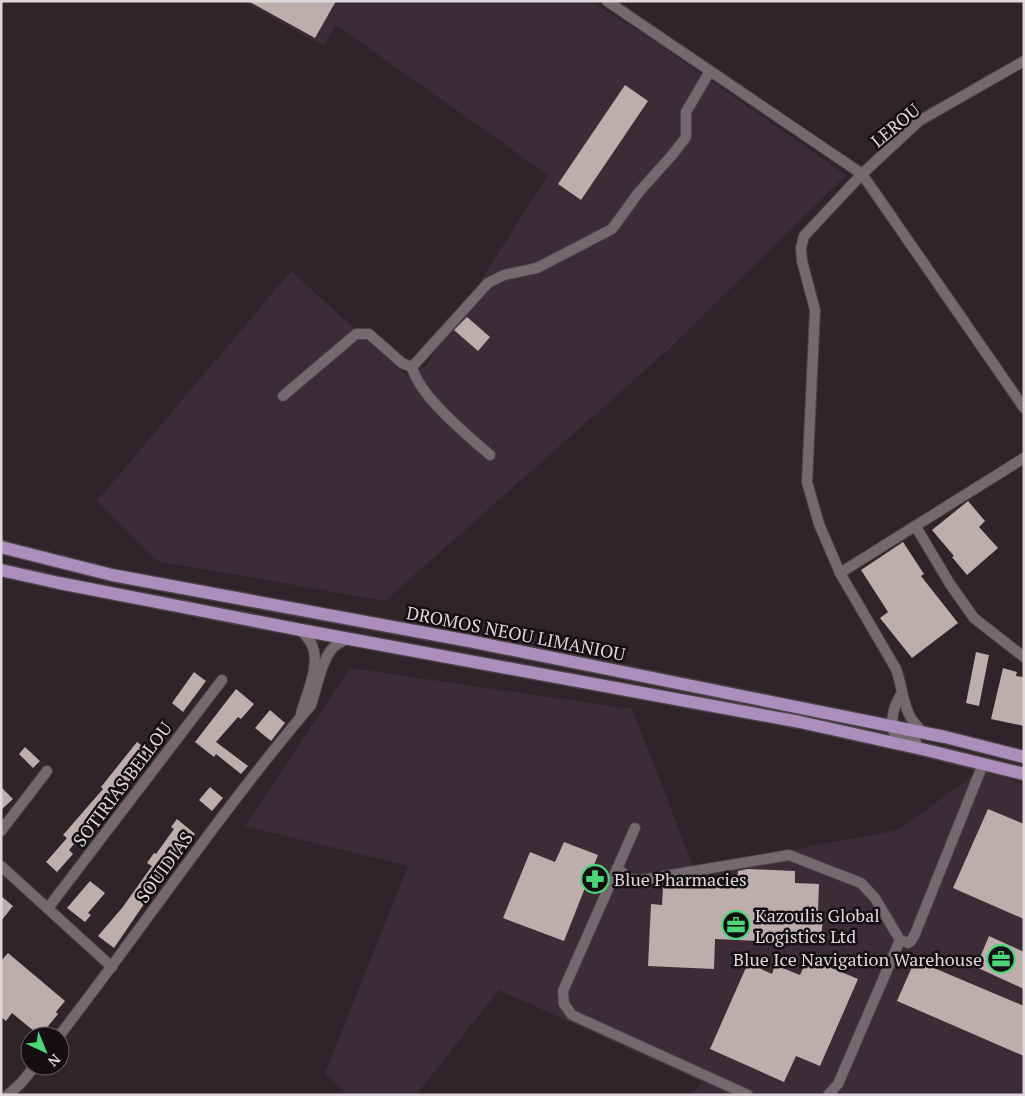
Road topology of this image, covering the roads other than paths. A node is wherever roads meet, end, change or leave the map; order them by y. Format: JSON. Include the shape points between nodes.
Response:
{"nodes":[{"id":1,"x":607,"y":1,"type":"edge"},
{"id":2,"x":1024,"y":61,"type":"edge"},
{"id":3,"x":710,"y":71,"type":"junction"},
{"id":4,"x":862,"y":174,"type":"junction"},
{"id":5,"x":412,"y":367,"type":"junction"},
{"id":6,"x":283,"y":396,"type":"dead end"},
{"id":7,"x":1024,"y":408,"type":"edge"},
{"id":8,"x":490,"y":455,"type":"dead end"},
{"id":9,"x":1024,"y":458,"type":"edge"},
{"id":10,"x":916,"y":526,"type":"junction"},
{"id":11,"x":1,"y":547,"type":"edge"},
{"id":12,"x":1,"y":570,"type":"edge"},
{"id":13,"x":840,"y":573,"type":"junction"},
{"id":14,"x":301,"y":630,"type":"junction"},
{"id":15,"x":349,"y":638,"type":"junction"},
{"id":16,"x":1024,"y":657,"type":"edge"},
{"id":17,"x":222,"y":680,"type":"dead end"},
{"id":18,"x":902,"y":693,"type":"junction"},
{"id":19,"x":299,"y":720,"type":"junction"},
{"id":20,"x":892,"y":726,"type":"junction"},
{"id":21,"x":923,"y":733,"type":"junction"},
{"id":22,"x":926,"y":750,"type":"junction"},
{"id":23,"x":1024,"y":757,"type":"edge"},
{"id":24,"x":983,"y":764,"type":"junction"},
{"id":25,"x":48,"y":771,"type":"dead end"},
{"id":26,"x":1024,"y":774,"type":"edge"},
{"id":27,"x":635,"y":828,"type":"dead end"},
{"id":28,"x":1,"y":831,"type":"edge"},
{"id":29,"x":1,"y":866,"type":"edge"},
{"id":30,"x":617,"y":868,"type":"junction"},
{"id":31,"x":48,"y":908,"type":"junction"},
{"id":32,"x":900,"y":940,"type":"junction"},
{"id":33,"x":112,"y":967,"type":"junction"},
{"id":34,"x":67,"y":1026,"type":"edge"},
{"id":35,"x":27,"y":1076,"type":"edge"},
{"id":36,"x":8,"y":1095,"type":"edge"},
{"id":37,"x":748,"y":1095,"type":"edge"},
{"id":38,"x":828,"y":1095,"type":"edge"}],
"edges":[{"from":1,"to":3,"type":"street"},
{"from":2,"to":4,"type":"street","name":"LEROU","via":[[919,121]]},
{"from":3,"to":4,"type":"street"},
{"from":3,"to":5,"type":"street","via":[[686,112],[686,137],[612,229],[537,268],[504,275],[488,283]]},
{"from":4,"to":7,"type":"street"},
{"from":4,"to":13,"type":"street","name":"LEROU","via":[[804,236],[801,248],[815,310],[807,482],[819,524]]},
{"from":5,"to":6,"type":"street","via":[[402,363],[368,334],[356,334]]},
{"from":5,"to":8,"type":"street","via":[[419,385]]},
{"from":9,"to":10,"type":"street"},
{"from":10,"to":13,"type":"street"},
{"from":10,"to":16,"type":"street","via":[[974,618]]},
{"from":11,"to":20,"type":"main road","name":"DROMOS NEOU LIMANIOU","via":[[112,575],[469,641]]},
{"from":12,"to":14,"type":"main road","name":"DROMOS NEOU LIMANIOU"},
{"from":13,"to":18,"type":"street","via":[[896,669]]},
{"from":14,"to":15,"type":"main road","name":"DROMOS NEOU LIMANIOU"},
{"from":14,"to":19,"type":"street","name":"SOUIDIAS","via":[[312,645],[315,657],[311,684]]},
{"from":15,"to":19,"type":"street","name":"SOUIDIAS","via":[[333,647],[324,659],[318,688],[311,705]]},
{"from":15,"to":22,"type":"main road","name":"DROMOS NEOU LIMANIOU","via":[[790,720]]},
{"from":17,"to":31,"type":"street","name":"SOTIRIAS BELLOU"},
{"from":18,"to":20,"type":"street","via":[[896,703]]},
{"from":18,"to":21,"type":"street","via":[[911,719]]},
{"from":19,"to":33,"type":"street","name":"SOUIDIAS","via":[[208,833]]},
{"from":20,"to":21,"type":"main road","name":"DROMOS NEOU LIMANIOU"},
{"from":20,"to":22,"type":"street","via":[[894,733]]},
{"from":21,"to":23,"type":"main road","name":"DROMOS NEOU LIMANIOU"},
{"from":22,"to":24,"type":"main road","name":"DROMOS NEOU LIMANIOU"},
{"from":24,"to":26,"type":"main road","name":"DROMOS NEOU LIMANIOU"},
{"from":24,"to":32,"type":"street","via":[[915,934],[908,943]]},
{"from":25,"to":28,"type":"street"},
{"from":27,"to":30,"type":"street"},
{"from":29,"to":31,"type":"street"},
{"from":30,"to":32,"type":"street","via":[[630,879],[641,880],[789,855],[861,883],[876,898]]},
{"from":30,"to":37,"type":"street","via":[[563,991],[564,1004],[572,1015]]},
{"from":31,"to":33,"type":"street"},
{"from":32,"to":38,"type":"street","via":[[838,1084]]},
{"from":33,"to":34,"type":"street","name":"SOUIDIAS"},
{"from":35,"to":36,"type":"street"}]}
